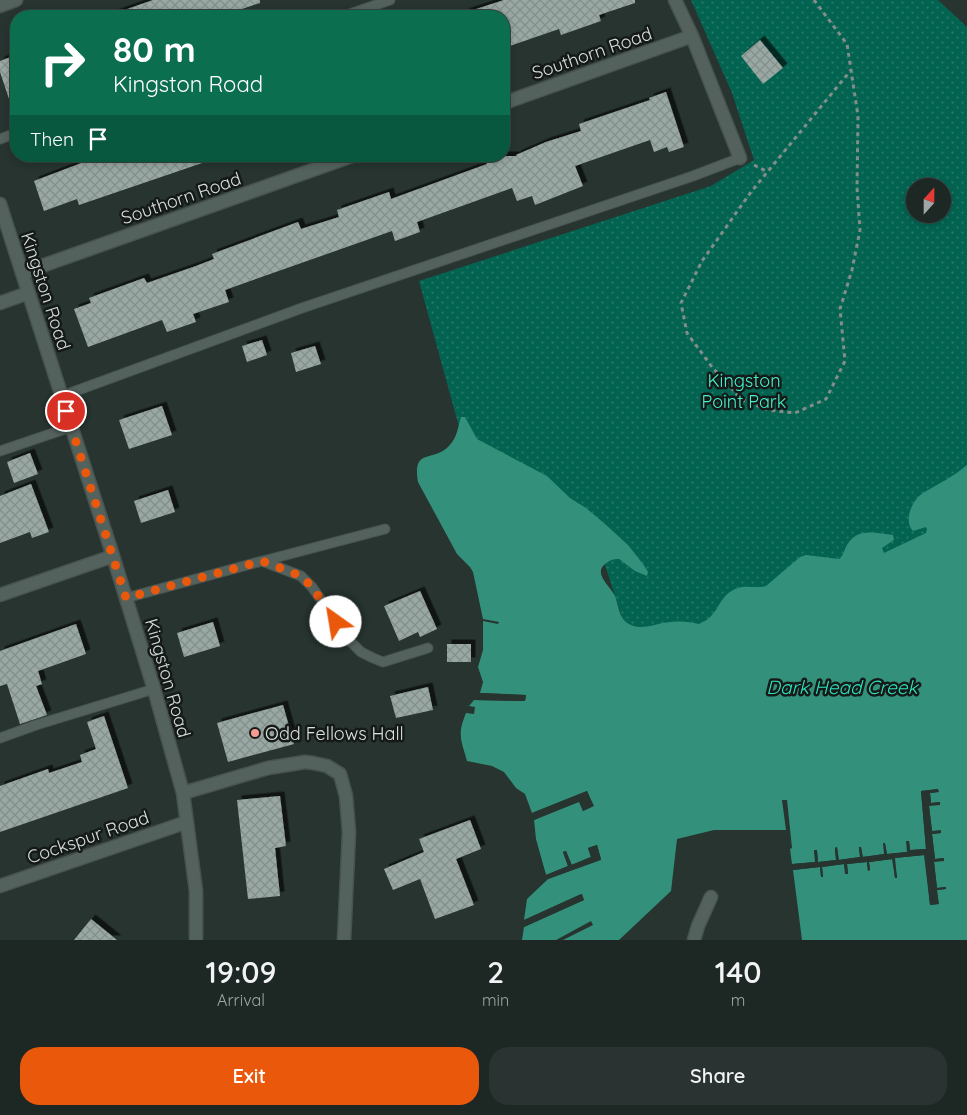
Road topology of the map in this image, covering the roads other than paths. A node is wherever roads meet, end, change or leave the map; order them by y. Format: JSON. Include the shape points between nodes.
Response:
{"nodes":[{"id":1,"x":16,"y":0,"type":"edge"},
{"id":2,"x":390,"y":0,"type":"edge"},
{"id":3,"x":675,"y":0,"type":"edge"},
{"id":4,"x":0,"y":6,"type":"edge"},
{"id":5,"x":361,"y":10,"type":"edge"},
{"id":6,"x":692,"y":36,"type":"junction"},
{"id":7,"x":510,"y":101,"type":"edge"},
{"id":8,"x":740,"y":158,"type":"joint"},
{"id":9,"x":335,"y":162,"type":"edge"},
{"id":10,"x":0,"y":204,"type":"edge"},
{"id":11,"x":22,"y":273,"type":"junction"},
{"id":12,"x":28,"y":294,"type":"junction"},
{"id":13,"x":0,"y":304,"type":"edge"},
{"id":14,"x":62,"y":396,"type":"junction"},
{"id":15,"x":71,"y":427,"type":"junction"},
{"id":16,"x":0,"y":451,"type":"edge"},
{"id":17,"x":385,"y":528,"type":"dead end"},
{"id":18,"x":113,"y":556,"type":"junction"},
{"id":19,"x":262,"y":561,"type":"junction"},
{"id":20,"x":0,"y":595,"type":"edge"},
{"id":21,"x":126,"y":598,"type":"junction"},
{"id":22,"x":428,"y":648,"type":"dead end"},
{"id":23,"x":154,"y":689,"type":"junction"},
{"id":24,"x":0,"y":738,"type":"edge"},
{"id":25,"x":183,"y":792,"type":"junction"},
{"id":26,"x":187,"y":822,"type":"junction"},
{"id":27,"x":0,"y":886,"type":"edge"},
{"id":28,"x":711,"y":897,"type":"dead end"},
{"id":29,"x":196,"y":940,"type":"edge"},
{"id":30,"x":344,"y":940,"type":"edge"},
{"id":31,"x":694,"y":940,"type":"edge"}],
"edges":[{"from":1,"to":4,"type":"street"},
{"from":2,"to":5,"type":"lane"},
{"from":3,"to":6,"type":"street"},
{"from":6,"to":7,"type":"street","name":"Southorn Road"},
{"from":6,"to":8,"type":"street"},
{"from":8,"to":14,"type":"lane","via":[[302,308]]},
{"from":9,"to":11,"type":"street","name":"Southorn Road"},
{"from":10,"to":11,"type":"street","name":"Kingston Road"},
{"from":11,"to":12,"type":"street","name":"Kingston Road"},
{"from":12,"to":13,"type":"street"},
{"from":12,"to":14,"type":"street","name":"Kingston Road"},
{"from":14,"to":15,"type":"street","name":"Kingston Road"},
{"from":15,"to":16,"type":"lane"},
{"from":15,"to":18,"type":"street","name":"Kingston Road"},
{"from":17,"to":19,"type":"lane"},
{"from":18,"to":20,"type":"street"},
{"from":18,"to":21,"type":"street","name":"Kingston Road"},
{"from":19,"to":21,"type":"lane"},
{"from":19,"to":22,"type":"lane","via":[[301,576],[361,652],[383,662]]},
{"from":21,"to":23,"type":"street","name":"Kingston Road"},
{"from":23,"to":24,"type":"lane"},
{"from":23,"to":25,"type":"street","name":"Kingston Road"},
{"from":25,"to":26,"type":"street","name":"Kingston Road"},
{"from":25,"to":30,"type":"street","via":[[268,768],[305,762],[327,766],[340,774],[346,796],[349,832]]},
{"from":26,"to":27,"type":"street","name":"Cockspur Road"},
{"from":26,"to":29,"type":"street","name":"Kingston Road","via":[[196,891]]},
{"from":28,"to":31,"type":"street"}]}
